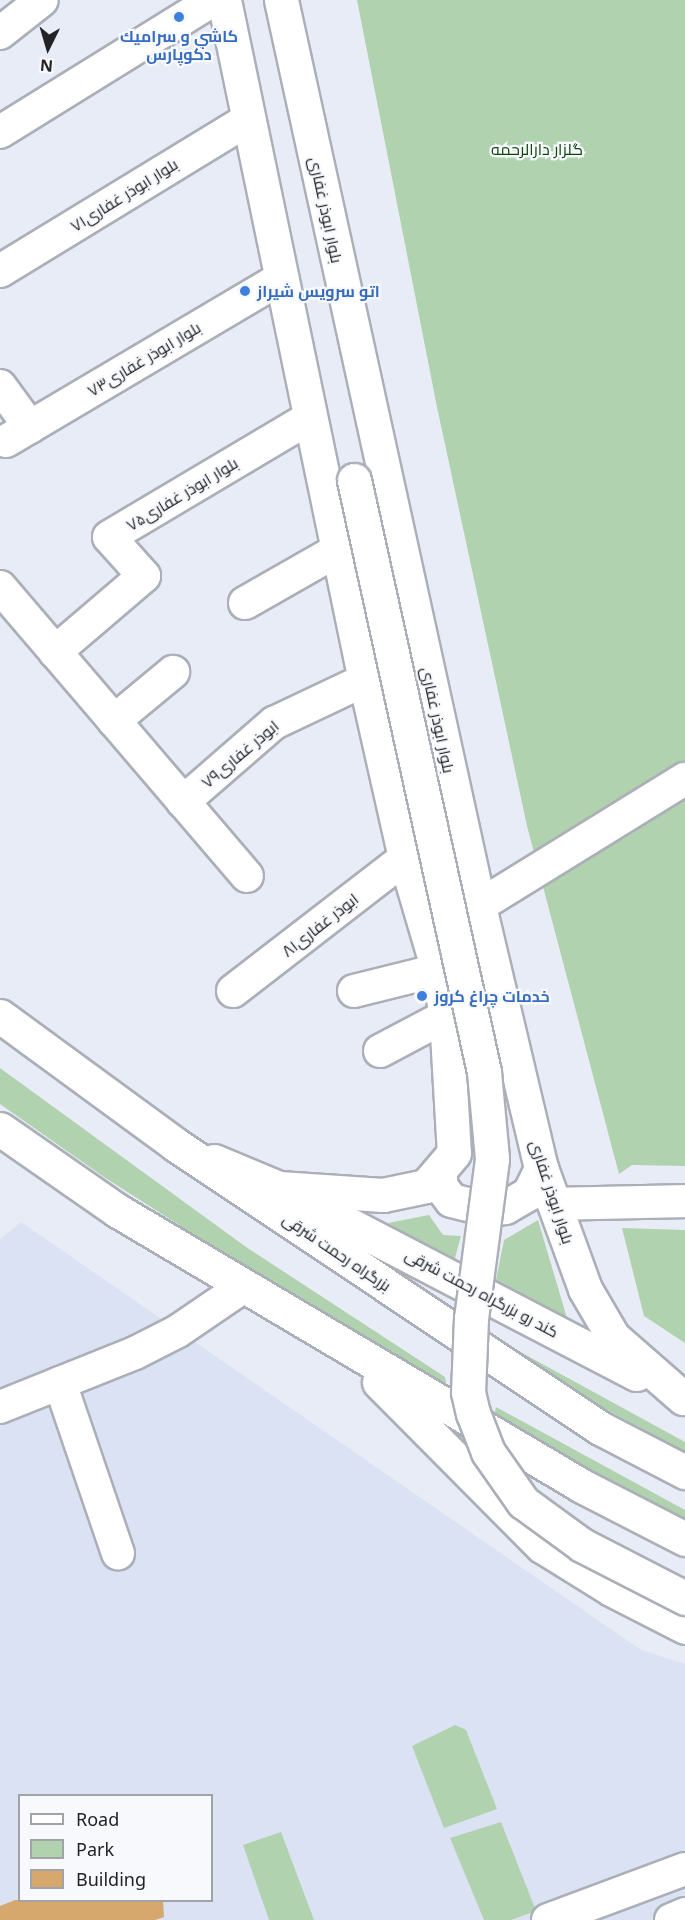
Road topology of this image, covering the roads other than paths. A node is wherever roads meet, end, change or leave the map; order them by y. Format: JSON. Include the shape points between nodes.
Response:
{"nodes":[{"id":1,"x":42,"y":0,"type":"edge"},
{"id":2,"x":213,"y":0,"type":"edge"},
{"id":3,"x":224,"y":0,"type":"edge"},
{"id":4,"x":281,"y":0,"type":"edge"},
{"id":5,"x":0,"y":33,"type":"edge"},
{"id":6,"x":249,"y":119,"type":"junction"},
{"id":7,"x":0,"y":132,"type":"edge"},
{"id":8,"x":0,"y":271,"type":"edge"},
{"id":9,"x":282,"y":278,"type":"junction"},
{"id":10,"x":0,"y":386,"type":"edge"},
{"id":11,"x":310,"y":425,"type":"junction"},
{"id":12,"x":338,"y":550,"type":"junction"},
{"id":13,"x":0,"y":587,"type":"edge"},
{"id":14,"x":245,"y":603,"type":"dead end"},
{"id":15,"x":56,"y":652,"type":"junction"},
{"id":16,"x":173,"y":672,"type":"dead end"},
{"id":17,"x":365,"y":680,"type":"junction"},
{"id":18,"x":114,"y":721,"type":"junction"},
{"id":19,"x":685,"y":779,"type":"edge"},
{"id":20,"x":183,"y":802,"type":"junction"},
{"id":21,"x":405,"y":858,"type":"junction"},
{"id":22,"x":247,"y":876,"type":"dead end"},
{"id":23,"x":479,"y":906,"type":"junction"},
{"id":24,"x":438,"y":970,"type":"junction"},
{"id":25,"x":233,"y":991,"type":"dead end"},
{"id":26,"x":354,"y":991,"type":"dead end"},
{"id":27,"x":0,"y":1016,"type":"edge"},
{"id":28,"x":446,"y":1016,"type":"junction"},
{"id":29,"x":380,"y":1052,"type":"dead end"},
{"id":30,"x":0,"y":1129,"type":"edge"},
{"id":31,"x":176,"y":1145,"type":"junction"},
{"id":32,"x":541,"y":1168,"type":"junction"},
{"id":33,"x":439,"y":1171,"type":"junction"},
{"id":34,"x":279,"y":1188,"type":"junction"},
{"id":35,"x":685,"y":1201,"type":"edge"},
{"id":36,"x":554,"y":1204,"type":"junction"},
{"id":37,"x":244,"y":1286,"type":"junction"},
{"id":38,"x":332,"y":1338,"type":"junction"},
{"id":39,"x":60,"y":1383,"type":"junction"},
{"id":40,"x":684,"y":1399,"type":"edge"},
{"id":41,"x":0,"y":1407,"type":"edge"},
{"id":42,"x":685,"y":1472,"type":"edge"},
{"id":43,"x":685,"y":1539,"type":"edge"},
{"id":44,"x":118,"y":1553,"type":"dead end"},
{"id":45,"x":685,"y":1598,"type":"edge"},
{"id":46,"x":685,"y":1627,"type":"edge"},
{"id":47,"x":685,"y":1869,"type":"edge"},
{"id":48,"x":685,"y":1914,"type":"edge"},
{"id":49,"x":548,"y":1920,"type":"edge"},
{"id":50,"x":671,"y":1920,"type":"edge"}],
"edges":[{"from":1,"to":5,"type":"street"},
{"from":2,"to":7,"type":"street"},
{"from":3,"to":6,"type":"main road"},
{"from":4,"to":23,"type":"main road","name":"بلوار ابوذر غفاری"},
{"from":6,"to":8,"type":"street","name":"بلوار ابوذر غفاری۷۱"},
{"from":6,"to":9,"type":"main road"},
{"from":9,"to":10,"type":"street","name":"بلوار ابوذر غفاری۷۳","via":[[18,434]]},
{"from":9,"to":11,"type":"main road"},
{"from":11,"to":12,"type":"main road"},
{"from":11,"to":15,"type":"street","name":"بلوار ابوذر غفاری۷۵","via":[[109,537],[144,576]]},
{"from":11,"to":45,"type":"main road","bridge":true,"via":[[354,480],[484,1072],[492,1159],[471,1318],[468,1392],[473,1413],[488,1452],[523,1502],[582,1545]]},
{"from":12,"to":14,"type":"street"},
{"from":12,"to":17,"type":"main road"},
{"from":13,"to":15,"type":"street"},
{"from":15,"to":18,"type":"street"},
{"from":16,"to":18,"type":"street"},
{"from":17,"to":20,"type":"street","name":"۷۹ابوذر غفاری","via":[[274,723]]},
{"from":17,"to":21,"type":"main road"},
{"from":18,"to":20,"type":"street"},
{"from":19,"to":23,"type":"street"},
{"from":20,"to":22,"type":"street"},
{"from":21,"to":24,"type":"main road"},
{"from":21,"to":25,"type":"street","name":"۸۱ابوذر غفاری"},
{"from":23,"to":32,"type":"main road","name":"بلوار ابوذر غفاری"},
{"from":24,"to":26,"type":"street"},
{"from":24,"to":28,"type":"main road"},
{"from":27,"to":31,"type":"main road","name":"بزرگراه رحمت شرقی"},
{"from":28,"to":29,"type":"street"},
{"from":28,"to":33,"type":"main road","via":[[454,1153]]},
{"from":30,"to":37,"type":"main road","via":[[118,1211]]},
{"from":31,"to":34,"type":"main road"},
{"from":31,"to":42,"type":"main road","name":"بزرگراه رحمت شرقی","via":[[600,1428]]},
{"from":32,"to":33,"type":"main road","via":[[529,1193],[506,1207],[486,1209],[452,1200],[441,1187]]},
{"from":32,"to":36,"type":"main road","name":"بلوار ابوذر غفاری"},
{"from":33,"to":34,"type":"main road","via":[[426,1186],[383,1195]]},
{"from":34,"to":40,"type":"main road","name":"کند رو بزرگراه رحمت شرقی"},
{"from":35,"to":36,"type":"street"},
{"from":36,"to":40,"type":"main road","name":"بلوار ابوذر غفاری","via":[[585,1289],[613,1337]]},
{"from":37,"to":38,"type":"main road"},
{"from":37,"to":39,"type":"street","via":[[178,1331]]},
{"from":38,"to":43,"type":"main road","via":[[582,1486]]},
{"from":38,"to":46,"type":"main road","via":[[418,1418],[542,1546],[611,1589]]},
{"from":39,"to":41,"type":"street"},
{"from":39,"to":44,"type":"street"},
{"from":47,"to":49,"type":"street"},
{"from":48,"to":50,"type":"street"}]}
